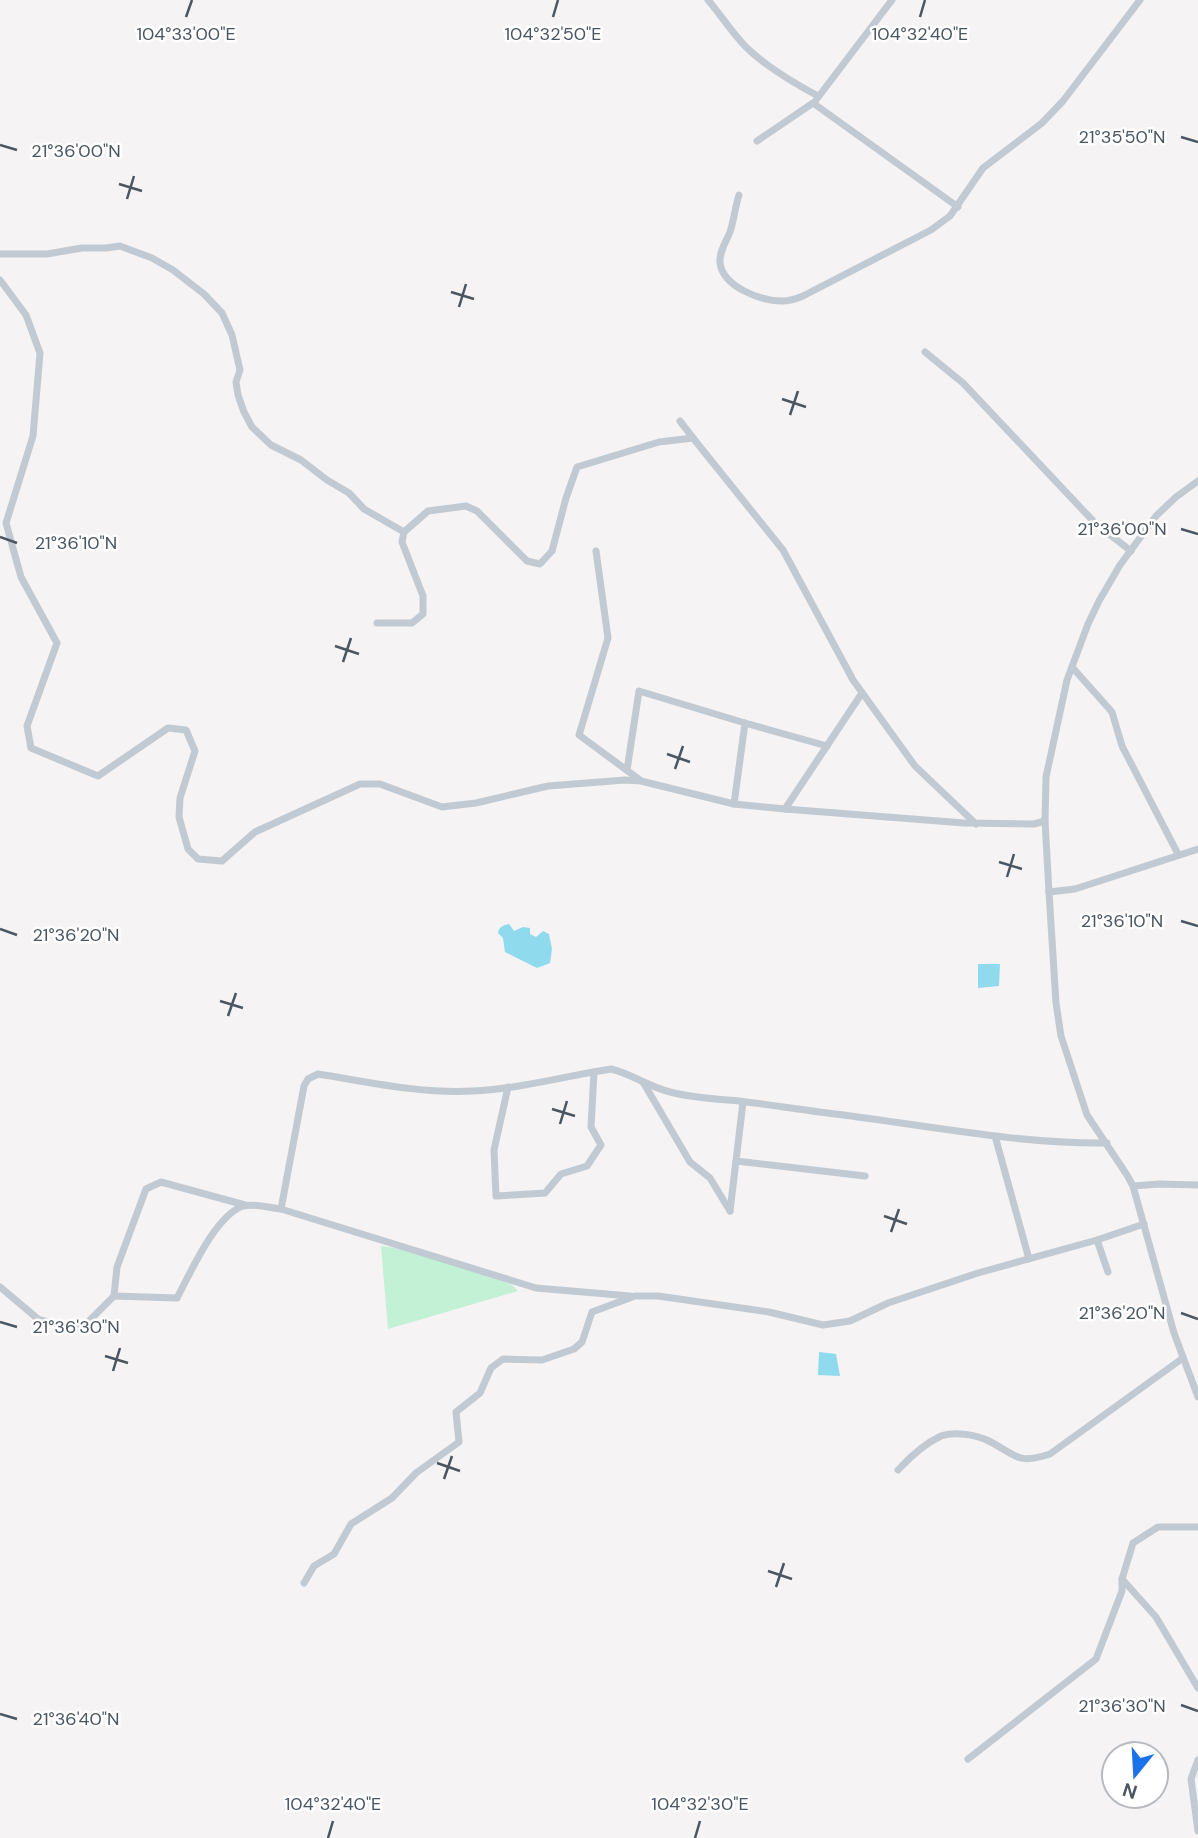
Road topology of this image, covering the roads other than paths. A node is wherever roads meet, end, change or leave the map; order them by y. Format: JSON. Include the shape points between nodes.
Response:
{"nodes":[{"id":1,"x":708,"y":0,"type":"edge"},
{"id":2,"x":892,"y":0,"type":"edge"},
{"id":3,"x":1140,"y":0,"type":"edge"},
{"id":4,"x":816,"y":100,"type":"junction"},
{"id":5,"x":757,"y":141,"type":"dead end"},
{"id":6,"x":739,"y":195,"type":"dead end"},
{"id":7,"x":958,"y":207,"type":"junction"},
{"id":8,"x":0,"y":254,"type":"edge"},
{"id":9,"x":0,"y":280,"type":"edge"},
{"id":10,"x":925,"y":352,"type":"dead end"},
{"id":11,"x":680,"y":421,"type":"dead end"},
{"id":12,"x":693,"y":438,"type":"junction"},
{"id":13,"x":1198,"y":481,"type":"edge"},
{"id":14,"x":404,"y":532,"type":"junction"},
{"id":15,"x":596,"y":551,"type":"dead end"},
{"id":16,"x":1131,"y":551,"type":"junction"},
{"id":17,"x":377,"y":623,"type":"dead end"},
{"id":18,"x":1072,"y":667,"type":"junction"},
{"id":19,"x":862,"y":693,"type":"junction"},
{"id":20,"x":745,"y":723,"type":"junction"},
{"id":21,"x":827,"y":746,"type":"junction"},
{"id":22,"x":627,"y":771,"type":"junction"},
{"id":23,"x":641,"y":781,"type":"junction"},
{"id":24,"x":734,"y":804,"type":"junction"},
{"id":25,"x":785,"y":809,"type":"junction"},
{"id":26,"x":1045,"y":821,"type":"junction"},
{"id":27,"x":976,"y":824,"type":"junction"},
{"id":28,"x":1198,"y":849,"type":"edge"},
{"id":29,"x":1178,"y":854,"type":"junction"},
{"id":30,"x":1049,"y":892,"type":"junction"},
{"id":31,"x":594,"y":1072,"type":"junction"},
{"id":32,"x":642,"y":1081,"type":"junction"},
{"id":33,"x":508,"y":1087,"type":"junction"},
{"id":34,"x":743,"y":1102,"type":"junction"},
{"id":35,"x":995,"y":1136,"type":"junction"},
{"id":36,"x":1107,"y":1143,"type":"junction"},
{"id":37,"x":736,"y":1161,"type":"junction"},
{"id":38,"x":865,"y":1176,"type":"dead end"},
{"id":39,"x":1198,"y":1185,"type":"edge"},
{"id":40,"x":1133,"y":1186,"type":"junction"},
{"id":41,"x":246,"y":1205,"type":"junction"},
{"id":42,"x":281,"y":1209,"type":"junction"},
{"id":43,"x":1144,"y":1224,"type":"junction"},
{"id":44,"x":1097,"y":1240,"type":"junction"},
{"id":45,"x":1029,"y":1259,"type":"junction"},
{"id":46,"x":1108,"y":1272,"type":"dead end"},
{"id":47,"x":0,"y":1287,"type":"edge"},
{"id":48,"x":114,"y":1296,"type":"junction"},
{"id":49,"x":635,"y":1296,"type":"junction"},
{"id":50,"x":1183,"y":1359,"type":"junction"},
{"id":51,"x":1198,"y":1397,"type":"edge"},
{"id":52,"x":898,"y":1470,"type":"dead end"},
{"id":53,"x":1198,"y":1527,"type":"edge"},
{"id":54,"x":1122,"y":1579,"type":"junction"},
{"id":55,"x":304,"y":1583,"type":"dead end"},
{"id":56,"x":1198,"y":1688,"type":"edge"},
{"id":57,"x":968,"y":1759,"type":"dead end"},
{"id":58,"x":1198,"y":1760,"type":"edge"},
{"id":59,"x":1198,"y":1831,"type":"edge"}],
"edges":[{"from":1,"to":4,"type":"street","via":[[744,45]]},
{"from":2,"to":4,"type":"street"},
{"from":3,"to":7,"type":"street","via":[[1063,101],[1042,124],[983,168]]},
{"from":4,"to":5,"type":"street"},
{"from":4,"to":7,"type":"street"},
{"from":6,"to":7,"type":"street","via":[[722,248],[722,268],[747,293],[780,301],[803,296],[930,230]]},
{"from":8,"to":14,"type":"street","via":[[120,246],[173,270],[222,313],[240,370],[236,382],[239,395],[252,427],[271,445],[301,460],[364,509]]},
{"from":9,"to":23,"type":"street","via":[[26,315],[40,353],[33,436],[6,523],[21,577],[57,643],[27,726],[30,748],[99,776],[167,729],[186,730],[195,751],[180,798],[179,817],[187,849],[198,859],[222,862],[255,832],[360,784],[380,784],[442,807],[548,786]]},
{"from":10,"to":16,"type":"street","via":[[963,383],[1104,532]]},
{"from":11,"to":12,"type":"street"},
{"from":12,"to":14,"type":"street","via":[[659,442],[577,467],[552,551],[540,564],[527,561],[477,511],[466,506],[428,510]]},
{"from":12,"to":19,"type":"street","via":[[783,550]]},
{"from":13,"to":16,"type":"street","via":[[1156,516]]},
{"from":14,"to":17,"type":"street","via":[[402,542],[423,596],[423,614],[412,624]]},
{"from":15,"to":22,"type":"street","via":[[608,638],[579,735]]},
{"from":16,"to":18,"type":"street","via":[[1099,601]]},
{"from":18,"to":26,"type":"street","via":[[1046,777]]},
{"from":18,"to":29,"type":"street","via":[[1112,712],[1122,747]]},
{"from":19,"to":21,"type":"street"},
{"from":19,"to":27,"type":"street","via":[[915,766]]},
{"from":20,"to":21,"type":"street"},
{"from":20,"to":22,"type":"street","via":[[639,691]]},
{"from":20,"to":24,"type":"street"},
{"from":21,"to":25,"type":"street"},
{"from":22,"to":23,"type":"street"},
{"from":23,"to":24,"type":"street"},
{"from":24,"to":25,"type":"street"},
{"from":25,"to":27,"type":"street"},
{"from":26,"to":27,"type":"street"},
{"from":26,"to":30,"type":"street"},
{"from":28,"to":29,"type":"street"},
{"from":29,"to":30,"type":"street","via":[[1075,889]]},
{"from":30,"to":36,"type":"street","via":[[1061,1036],[1087,1115]]},
{"from":31,"to":32,"type":"street","via":[[611,1069]]},
{"from":31,"to":33,"type":"street"},
{"from":31,"to":33,"type":"street","via":[[592,1127],[601,1145],[587,1166],[561,1174],[545,1193],[496,1196],[494,1150]]},
{"from":32,"to":34,"type":"street","via":[[670,1092]]},
{"from":32,"to":37,"type":"street","via":[[690,1162],[710,1178],[730,1211]]},
{"from":33,"to":42,"type":"street","via":[[447,1091],[312,1076],[304,1086]]},
{"from":34,"to":35,"type":"street"},
{"from":34,"to":37,"type":"street"},
{"from":35,"to":36,"type":"street"},
{"from":35,"to":45,"type":"street"},
{"from":36,"to":40,"type":"street"},
{"from":37,"to":38,"type":"street"},
{"from":39,"to":40,"type":"street"},
{"from":40,"to":43,"type":"street"},
{"from":41,"to":42,"type":"street"},
{"from":41,"to":48,"type":"street","via":[[232,1212],[211,1235],[177,1298]]},
{"from":41,"to":48,"type":"street","via":[[161,1182],[146,1189],[117,1267]]},
{"from":42,"to":49,"type":"street","via":[[536,1288]]},
{"from":43,"to":44,"type":"street"},
{"from":43,"to":50,"type":"street"},
{"from":44,"to":45,"type":"street"},
{"from":44,"to":46,"type":"street"},
{"from":45,"to":49,"type":"street","via":[[888,1303],[850,1321],[823,1325],[769,1312]]},
{"from":47,"to":48,"type":"street","via":[[38,1319],[73,1329]]},
{"from":49,"to":55,"type":"street","via":[[592,1312],[575,1349],[542,1360],[503,1359],[491,1368],[480,1392],[456,1412],[459,1442],[416,1473],[392,1498],[351,1524],[334,1554],[314,1566]]},
{"from":50,"to":51,"type":"street"},
{"from":50,"to":52,"type":"street","via":[[1050,1454],[1033,1460],[1016,1458],[988,1440],[948,1434]]},
{"from":53,"to":54,"type":"street","via":[[1158,1527],[1133,1543]]},
{"from":54,"to":56,"type":"street","via":[[1156,1617]]},
{"from":54,"to":57,"type":"street","via":[[1122,1591],[1096,1659]]},
{"from":58,"to":59,"type":"street","via":[[1191,1779]]}]}
